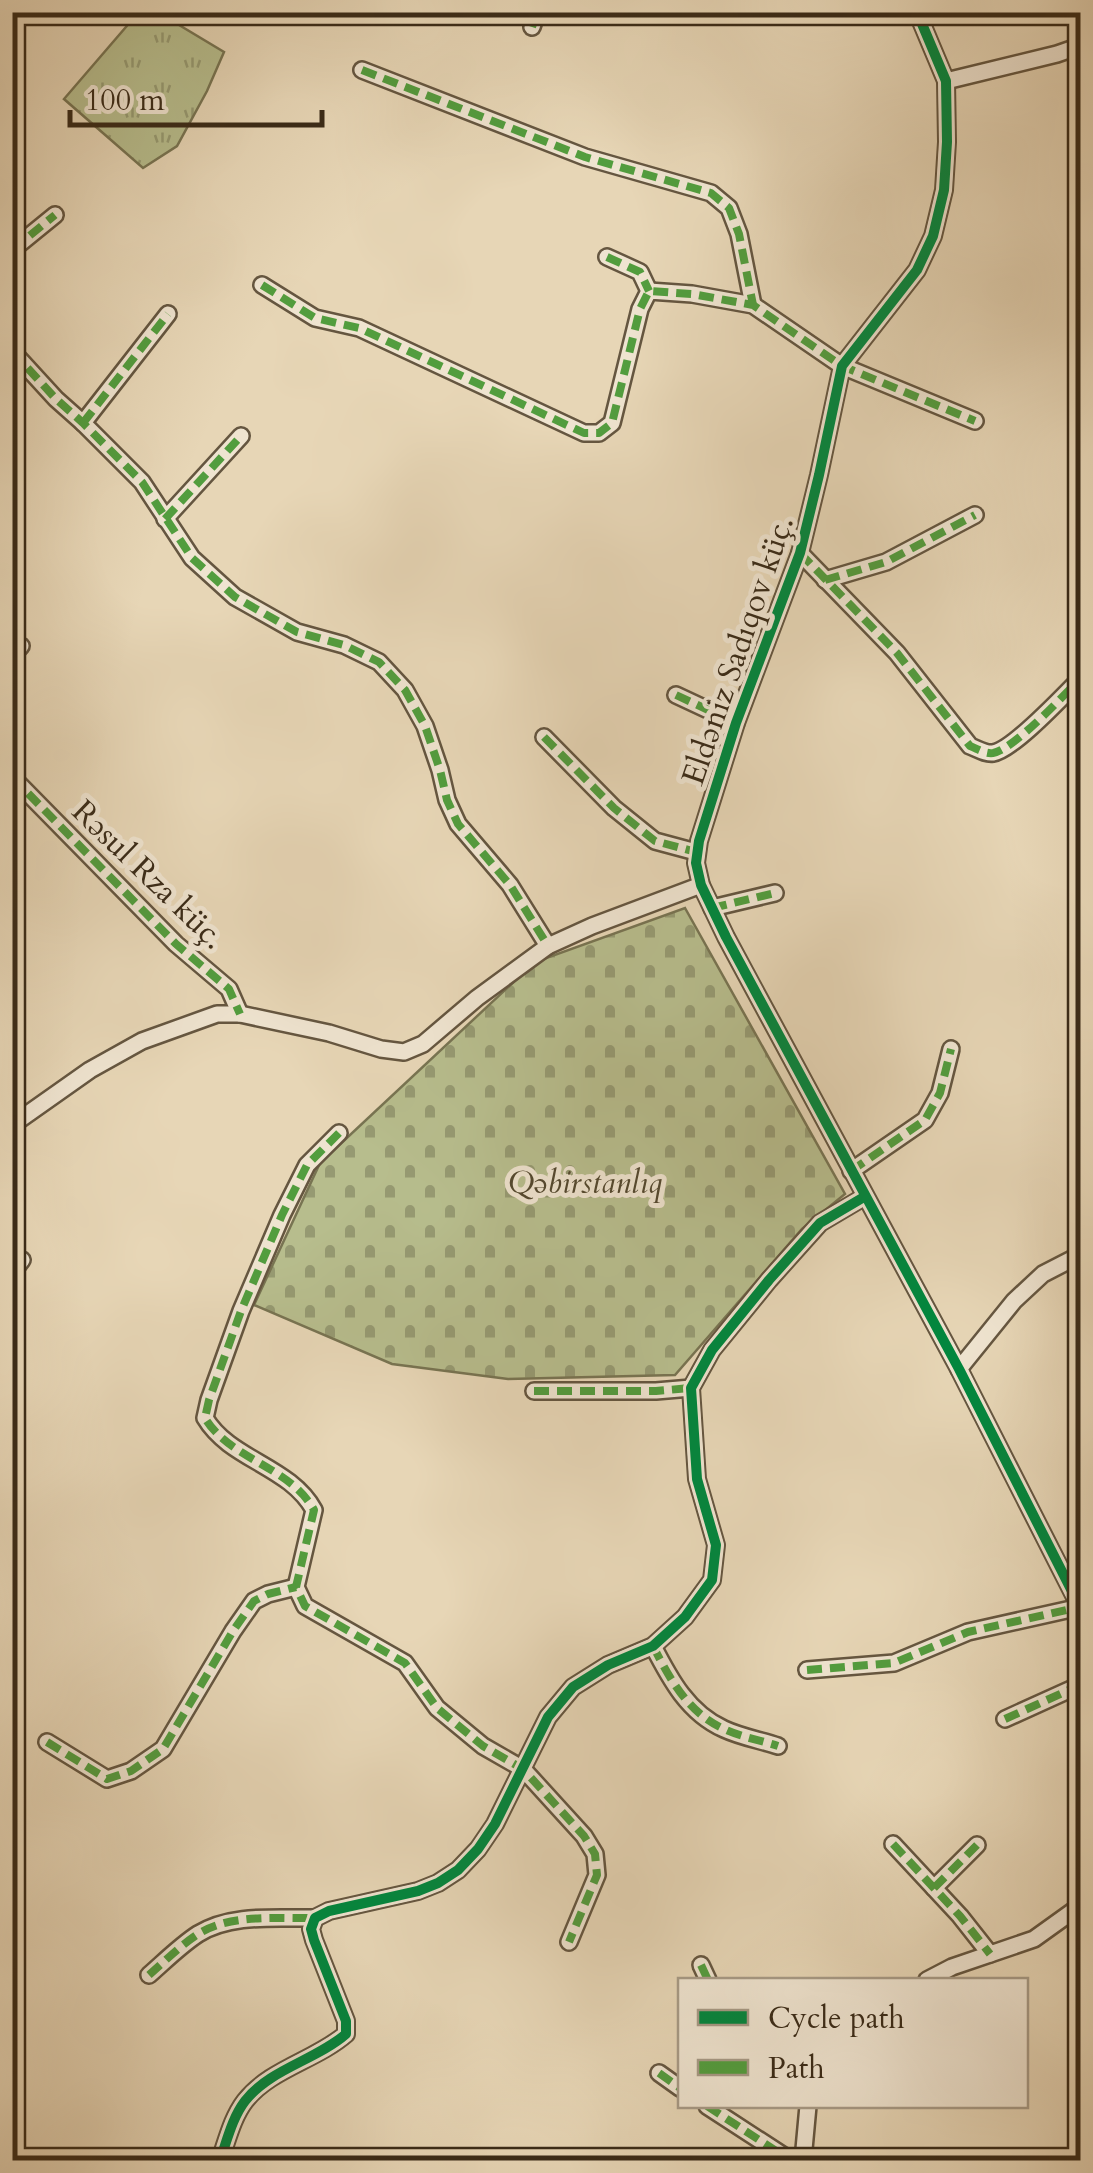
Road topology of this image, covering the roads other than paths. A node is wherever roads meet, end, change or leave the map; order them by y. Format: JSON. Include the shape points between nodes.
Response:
{"nodes":[{"id":1,"x":917,"y":12,"type":"edge"},
{"id":2,"x":1080,"y":46,"type":"edge"},
{"id":3,"x":362,"y":70,"type":"dead end"},
{"id":4,"x":946,"y":81,"type":"junction"},
{"id":5,"x":55,"y":215,"type":"dead end"},
{"id":6,"x":12,"y":250,"type":"edge"},
{"id":7,"x":607,"y":257,"type":"dead end"},
{"id":8,"x":262,"y":285,"type":"dead end"},
{"id":9,"x":649,"y":291,"type":"junction"},
{"id":10,"x":752,"y":305,"type":"junction"},
{"id":11,"x":168,"y":314,"type":"dead end"},
{"id":12,"x":12,"y":351,"type":"edge"},
{"id":13,"x":842,"y":366,"type":"junction"},
{"id":14,"x":975,"y":420,"type":"dead end"},
{"id":15,"x":83,"y":423,"type":"junction"},
{"id":16,"x":241,"y":436,"type":"dead end"},
{"id":17,"x":975,"y":515,"type":"dead end"},
{"id":18,"x":165,"y":519,"type":"junction"},
{"id":19,"x":800,"y":553,"type":"junction"},
{"id":20,"x":825,"y":580,"type":"junction"},
{"id":21,"x":1080,"y":679,"type":"edge"},
{"id":22,"x":676,"y":695,"type":"dead end"},
{"id":23,"x":736,"y":723,"type":"junction"},
{"id":24,"x":544,"y":737,"type":"dead end"},
{"id":25,"x":12,"y":777,"type":"edge"},
{"id":26,"x":696,"y":852,"type":"junction"},
{"id":27,"x":701,"y":885,"type":"junction"},
{"id":28,"x":776,"y":892,"type":"dead end"},
{"id":29,"x":712,"y":908,"type":"junction"},
{"id":30,"x":548,"y":946,"type":"junction"},
{"id":31,"x":240,"y":1014,"type":"junction"},
{"id":32,"x":951,"y":1049,"type":"dead end"},
{"id":33,"x":12,"y":1125,"type":"edge"},
{"id":34,"x":339,"y":1133,"type":"dead end"},
{"id":35,"x":852,"y":1172,"type":"junction"},
{"id":36,"x":864,"y":1197,"type":"junction"},
{"id":37,"x":1080,"y":1255,"type":"edge"},
{"id":38,"x":959,"y":1369,"type":"junction"},
{"id":39,"x":691,"y":1388,"type":"junction"},
{"id":40,"x":534,"y":1391,"type":"dead end"},
{"id":41,"x":296,"y":1587,"type":"junction"},
{"id":42,"x":1080,"y":1607,"type":"edge"},
{"id":43,"x":653,"y":1646,"type":"junction"},
{"id":44,"x":807,"y":1670,"type":"dead end"},
{"id":45,"x":1080,"y":1684,"type":"edge"},
{"id":46,"x":1005,"y":1718,"type":"dead end"},
{"id":47,"x":47,"y":1742,"type":"dead end"},
{"id":48,"x":778,"y":1746,"type":"dead end"},
{"id":49,"x":523,"y":1768,"type":"junction"},
{"id":50,"x":893,"y":1844,"type":"dead end"},
{"id":51,"x":977,"y":1846,"type":"dead end"},
{"id":52,"x":934,"y":1888,"type":"junction"},
{"id":53,"x":1080,"y":1906,"type":"edge"},
{"id":54,"x":315,"y":1918,"type":"junction"},
{"id":55,"x":569,"y":1942,"type":"dead end"},
{"id":56,"x":990,"y":1954,"type":"junction"},
{"id":57,"x":149,"y":1975,"type":"dead end"},
{"id":58,"x":931,"y":1978,"type":"edge"},
{"id":59,"x":659,"y":2073,"type":"dead end"},
{"id":60,"x":678,"y":2087,"type":"edge"},
{"id":61,"x":710,"y":2108,"type":"edge"},
{"id":62,"x":808,"y":2108,"type":"edge"},
{"id":63,"x":220,"y":2160,"type":"edge"},
{"id":64,"x":790,"y":2160,"type":"edge"},
{"id":65,"x":803,"y":2160,"type":"edge"}],
"edges":[{"from":1,"to":4,"type":"street","name":"Eldəniz Sadıqov küç."},
{"from":2,"to":4,"type":"street"},
{"from":3,"to":10,"type":"street","via":[[586,158],[711,193],[729,208],[739,234]]},
{"from":4,"to":13,"type":"street","name":"Eldəniz Sadıqov küç.","via":[[944,190],[933,236],[918,270]]},
{"from":5,"to":6,"type":"street"},
{"from":7,"to":9,"type":"street","via":[[640,272]]},
{"from":8,"to":9,"type":"street","via":[[315,318],[359,328],[584,433],[600,433],[612,422]]},
{"from":9,"to":10,"type":"street"},
{"from":10,"to":13,"type":"street"},
{"from":11,"to":15,"type":"street"},
{"from":12,"to":15,"type":"street"},
{"from":13,"to":14,"type":"street"},
{"from":13,"to":19,"type":"street","name":"Eldəniz Sadıqov küç."},
{"from":15,"to":18,"type":"street","via":[[142,482]]},
{"from":16,"to":18,"type":"street"},
{"from":17,"to":20,"type":"street","via":[[886,562]]},
{"from":18,"to":30,"type":"street","via":[[192,558],[234,597],[298,632],[379,662],[405,690],[425,726],[458,824],[510,886]]},
{"from":19,"to":20,"type":"street"},
{"from":19,"to":23,"type":"street","name":"Eldəniz Sadıqov küç."},
{"from":20,"to":21,"type":"street","via":[[896,653],[970,746],[988,754],[1016,740]]},
{"from":22,"to":23,"type":"street"},
{"from":23,"to":26,"type":"street","name":"Eldəniz Sadıqov küç."},
{"from":24,"to":26,"type":"street","via":[[655,840]]},
{"from":25,"to":31,"type":"street","name":"Rəsul Rza küç.","via":[[176,944],[230,989]]},
{"from":26,"to":27,"type":"street","name":"Eldəniz Sadıqov küç."},
{"from":27,"to":29,"type":"street","name":"Eldəniz Sadıqov küç."},
{"from":27,"to":30,"type":"street"},
{"from":28,"to":29,"type":"street"},
{"from":29,"to":35,"type":"street","name":"Eldəniz Sadıqov küç."},
{"from":30,"to":31,"type":"street","via":[[424,1044],[404,1052]]},
{"from":31,"to":33,"type":"street","via":[[217,1014],[142,1041]]},
{"from":32,"to":35,"type":"street","via":[[925,1120]]},
{"from":34,"to":41,"type":"street","via":[[308,1164],[282,1215],[205,1418],[215,1434],[308,1498],[314,1510]]},
{"from":35,"to":36,"type":"street","name":"Eldəniz Sadıqov küç."},
{"from":36,"to":38,"type":"street","name":"Eldəniz Sadıqov küç."},
{"from":36,"to":39,"type":"street","via":[[820,1223],[712,1350]]},
{"from":37,"to":38,"type":"street","via":[[1014,1301]]},
{"from":38,"to":42,"type":"street","name":"Eldəniz Sadıqov küç."},
{"from":39,"to":40,"type":"street"},
{"from":39,"to":43,"type":"street","via":[[697,1479],[716,1545],[712,1580]]},
{"from":41,"to":47,"type":"street","via":[[254,1601],[163,1749],[131,1770],[106,1779]]},
{"from":41,"to":49,"type":"street","via":[[305,1606],[404,1663],[437,1708],[482,1746]]},
{"from":42,"to":44,"type":"street","name":"Eldəniz Sadıqov küç.","via":[[968,1632],[894,1663]]},
{"from":43,"to":48,"type":"street","via":[[689,1705],[722,1729]]},
{"from":43,"to":49,"type":"street","via":[[574,1687],[548,1717]]},
{"from":45,"to":46,"type":"street"},
{"from":49,"to":54,"type":"street","via":[[495,1824],[458,1870],[418,1891]]},
{"from":49,"to":55,"type":"street","via":[[595,1854],[597,1875]]},
{"from":50,"to":52,"type":"street"},
{"from":51,"to":52,"type":"street"},
{"from":52,"to":56,"type":"street"},
{"from":53,"to":56,"type":"street","via":[[1034,1939]]},
{"from":54,"to":57,"type":"street","via":[[218,1924]]},
{"from":54,"to":63,"type":"street","via":[[314,1940],[346,2034],[246,2100]]},
{"from":56,"to":58,"type":"street"},
{"from":59,"to":60,"type":"street"},
{"from":61,"to":64,"type":"street"},
{"from":62,"to":65,"type":"street"}]}
